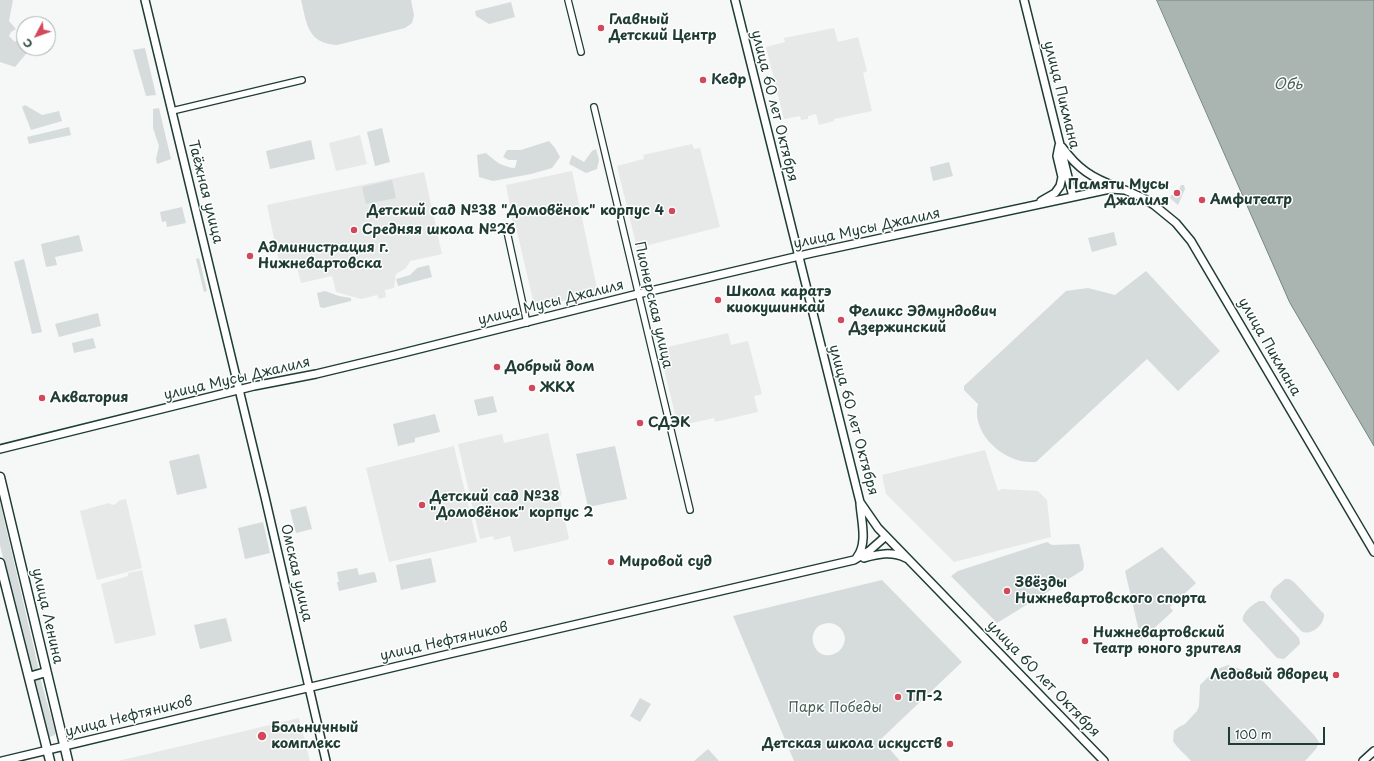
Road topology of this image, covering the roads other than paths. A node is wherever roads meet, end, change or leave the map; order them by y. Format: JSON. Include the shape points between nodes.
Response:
{"nodes":[{"id":1,"x":145,"y":0,"type":"edge"},
{"id":2,"x":568,"y":0,"type":"edge"},
{"id":3,"x":735,"y":0,"type":"edge"},
{"id":4,"x":1024,"y":0,"type":"edge"},
{"id":5,"x":581,"y":52,"type":"dead end"},
{"id":6,"x":302,"y":80,"type":"dead end"},
{"id":7,"x":594,"y":107,"type":"dead end"},
{"id":8,"x":172,"y":111,"type":"junction"},
{"id":9,"x":1060,"y":144,"type":"junction"},
{"id":10,"x":1110,"y":189,"type":"joint"},
{"id":11,"x":1125,"y":190,"type":"junction"},
{"id":12,"x":1073,"y":197,"type":"junction"},
{"id":13,"x":1027,"y":208,"type":"junction"},
{"id":14,"x":506,"y":227,"type":"dead end"},
{"id":15,"x":798,"y":257,"type":"junction"},
{"id":16,"x":638,"y":294,"type":"junction"},
{"id":17,"x":527,"y":323,"type":"junction"},
{"id":18,"x":239,"y":390,"type":"junction"},
{"id":19,"x":0,"y":449,"type":"edge"},
{"id":20,"x":0,"y":477,"type":"edge"},
{"id":21,"x":860,"y":502,"type":"junction"},
{"id":22,"x":690,"y":510,"type":"dead end"},
{"id":23,"x":886,"y":536,"type":"junction"},
{"id":24,"x":1374,"y":552,"type":"edge"},
{"id":25,"x":854,"y":560,"type":"junction"},
{"id":26,"x":910,"y":560,"type":"junction"},
{"id":27,"x":0,"y":563,"type":"edge"},
{"id":28,"x":46,"y":672,"type":"junction"},
{"id":29,"x":29,"y":677,"type":"junction"},
{"id":30,"x":308,"y":687,"type":"junction"},
{"id":31,"x":64,"y":746,"type":"junction"},
{"id":32,"x":47,"y":750,"type":"junction"},
{"id":33,"x":1374,"y":751,"type":"edge"},
{"id":34,"x":2,"y":761,"type":"edge"},
{"id":35,"x":50,"y":761,"type":"edge"},
{"id":36,"x":68,"y":761,"type":"edge"},
{"id":37,"x":326,"y":761,"type":"edge"},
{"id":38,"x":1104,"y":761,"type":"edge"},
{"id":39,"x":1363,"y":761,"type":"edge"}],
"edges":[{"from":1,"to":8,"type":"main road","name":"Таёжная улица"},
{"from":2,"to":5,"type":"street"},
{"from":3,"to":15,"type":"main road","name":"улица 60 лет Октября"},
{"from":4,"to":9,"type":"main road","name":"улица Пикмана"},
{"from":6,"to":8,"type":"street"},
{"from":7,"to":16,"type":"street","name":"Пионерская улица"},
{"from":8,"to":18,"type":"main road","name":"Таёжная улица"},
{"from":9,"to":11,"type":"main road","via":[[1072,161],[1086,173]]},
{"from":9,"to":12,"type":"main road","name":"улица Пикмана"},
{"from":9,"to":13,"type":"main road","via":[[1057,156],[1062,177],[1060,186],[1048,198]]},
{"from":10,"to":11,"type":"main road","name":"улица Пикмана"},
{"from":10,"to":12,"type":"main road","name":"улица Мусы Джалиля"},
{"from":11,"to":24,"type":"main road","name":"улица Пикмана","via":[[1160,210],[1176,223],[1191,241]]},
{"from":12,"to":13,"type":"main road","name":"улица Мусы Джалиля"},
{"from":13,"to":15,"type":"main road","name":"улица Мусы Джалиля"},
{"from":14,"to":17,"type":"street"},
{"from":15,"to":16,"type":"main road","name":"улица Мусы Джалиля"},
{"from":15,"to":21,"type":"main road","name":"улица 60 лет Октября"},
{"from":16,"to":17,"type":"main road","name":"улица Мусы Джалиля"},
{"from":16,"to":22,"type":"street","name":"Пионерская улица"},
{"from":17,"to":18,"type":"main road","name":"улица Мусы Джалиля"},
{"from":18,"to":19,"type":"main road","name":"улица Мусы Джалиля"},
{"from":18,"to":30,"type":"main road","name":"Омская улица"},
{"from":20,"to":28,"type":"main road","name":"улица Ленина"},
{"from":21,"to":23,"type":"main road","name":"улица 60 лет Октября","via":[[872,521]]},
{"from":21,"to":25,"type":"main road","via":[[864,542]]},
{"from":23,"to":25,"type":"main road","name":"улица Нефтяников"},
{"from":23,"to":26,"type":"main road","name":"улица 60 лет Октября"},
{"from":25,"to":26,"type":"main road","via":[[886,554]]},
{"from":25,"to":30,"type":"main road","name":"улица Нефтяников"},
{"from":26,"to":38,"type":"main road","name":"улица 60 лет Октября"},
{"from":27,"to":29,"type":"main road"},
{"from":28,"to":29,"type":"main road"},
{"from":28,"to":31,"type":"main road","name":"улица Ленина"},
{"from":29,"to":32,"type":"main road"},
{"from":30,"to":31,"type":"main road","name":"улица Нефтяников"},
{"from":30,"to":37,"type":"main road","name":"Омская улица"},
{"from":31,"to":32,"type":"main road","name":"улица Нефтяников"},
{"from":31,"to":36,"type":"main road","name":"улица Ленина"},
{"from":32,"to":34,"type":"main road","name":"улица Нефтяников"},
{"from":32,"to":35,"type":"main road"},
{"from":33,"to":39,"type":"main road"}]}
